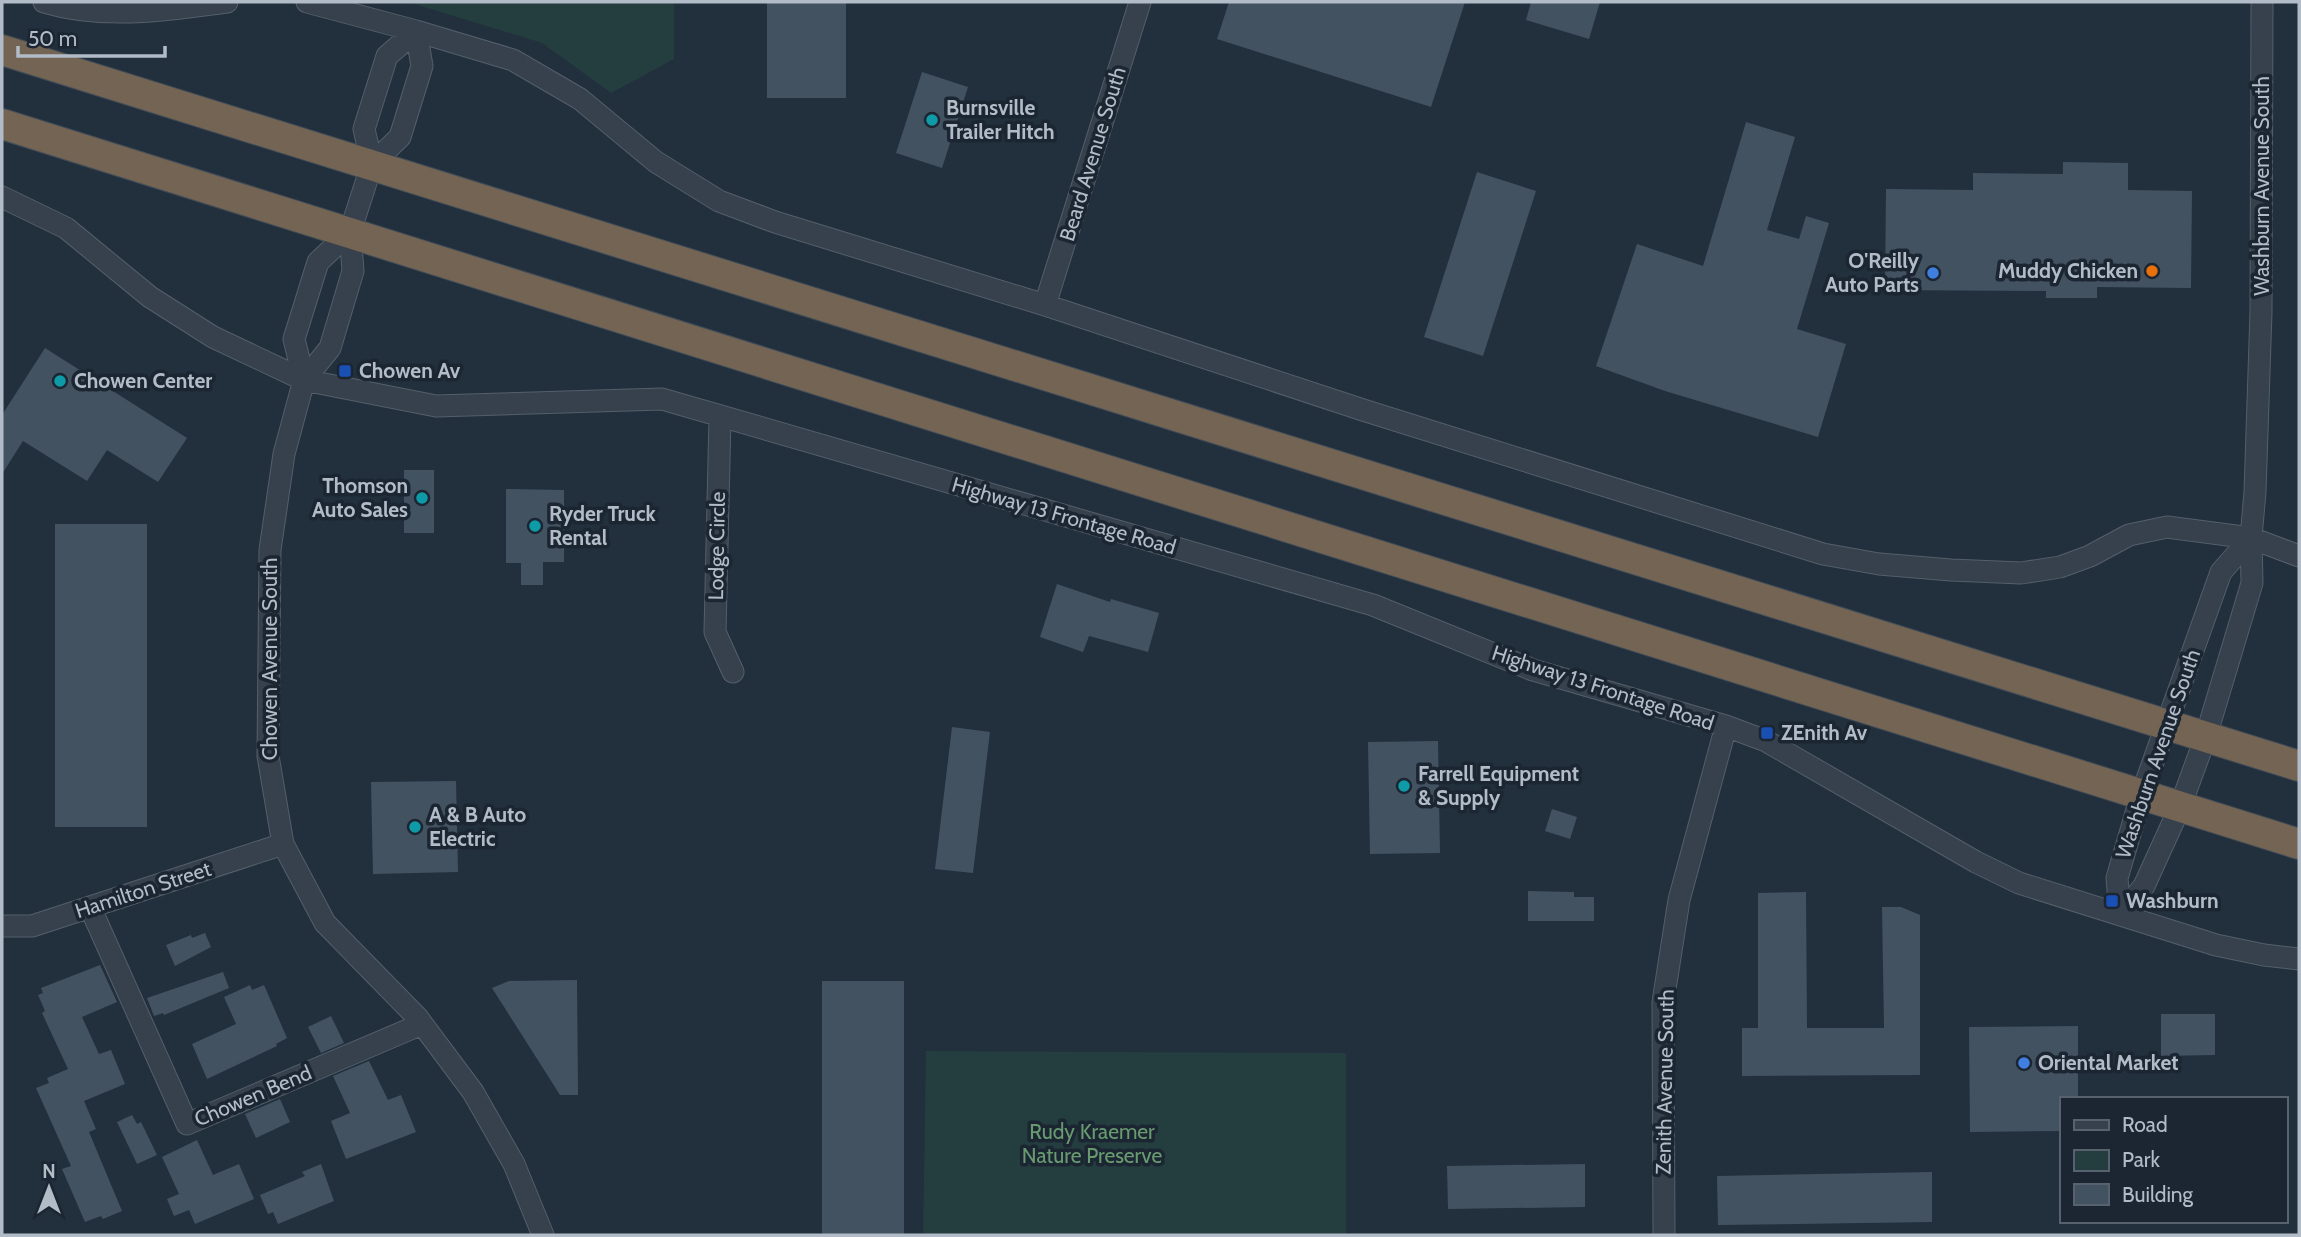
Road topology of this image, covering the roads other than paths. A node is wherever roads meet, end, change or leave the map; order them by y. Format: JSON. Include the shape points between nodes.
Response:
{"nodes":[{"id":1,"x":44,"y":2,"type":"edge"},
{"id":2,"x":227,"y":2,"type":"edge"},
{"id":3,"x":307,"y":2,"type":"edge"},
{"id":4,"x":1140,"y":2,"type":"edge"},
{"id":5,"x":2262,"y":2,"type":"edge"},
{"id":6,"x":416,"y":31,"type":"junction"},
{"id":7,"x":2,"y":50,"type":"edge"},
{"id":8,"x":2,"y":124,"type":"edge"},
{"id":9,"x":372,"y":164,"type":"junction"},
{"id":10,"x":2,"y":197,"type":"edge"},
{"id":11,"x":350,"y":232,"type":"junction"},
{"id":12,"x":1045,"y":305,"type":"junction"},
{"id":13,"x":304,"y":380,"type":"junction"},
{"id":14,"x":720,"y":417,"type":"junction"},
{"id":15,"x":2251,"y":538,"type":"junction"},
{"id":16,"x":2299,"y":556,"type":"edge"},
{"id":17,"x":733,"y":672,"type":"dead end"},
{"id":18,"x":2166,"y":723,"type":"junction"},
{"id":19,"x":1726,"y":726,"type":"junction"},
{"id":20,"x":2206,"y":736,"type":"junction"},
{"id":21,"x":2299,"y":766,"type":"edge"},
{"id":22,"x":2141,"y":796,"type":"junction"},
{"id":23,"x":2180,"y":807,"type":"junction"},
{"id":24,"x":283,"y":844,"type":"junction"},
{"id":25,"x":2299,"y":844,"type":"edge"},
{"id":26,"x":90,"y":907,"type":"junction"},
{"id":27,"x":2120,"y":915,"type":"junction"},
{"id":28,"x":2,"y":926,"type":"edge"},
{"id":29,"x":2299,"y":959,"type":"edge"},
{"id":30,"x":422,"y":1024,"type":"junction"},
{"id":31,"x":542,"y":1235,"type":"edge"},
{"id":32,"x":1664,"y":1235,"type":"edge"}],
"edges":[{"from":1,"to":2,"type":"street","via":[[121,12]]},
{"from":3,"to":6,"type":"street"},
{"from":4,"to":12,"type":"street","name":"Beard Avenue South"},
{"from":5,"to":15,"type":"street","name":"Washburn Avenue South","via":[[2261,312]]},
{"from":6,"to":9,"type":"street","name":"Chowen Avenue South","via":[[422,66],[400,137]]},
{"from":6,"to":9,"type":"street","via":[[387,56],[364,129]]},
{"from":6,"to":12,"type":"street","via":[[513,60],[580,99],[656,162],[719,201],[840,244]]},
{"from":7,"to":9,"type":"highway"},
{"from":8,"to":11,"type":"highway"},
{"from":9,"to":11,"type":"street","name":"Chowen Avenue South"},
{"from":9,"to":18,"type":"highway"},
{"from":10,"to":13,"type":"street","name":"Highway 13 Frontage Road","via":[[66,228],[150,298],[213,337]]},
{"from":11,"to":13,"type":"street","name":"Chowen Avenue South","via":[[353,271],[330,348]]},
{"from":11,"to":13,"type":"street","name":"Chowen Avenue South","via":[[318,262],[314,274],[294,339]]},
{"from":11,"to":22,"type":"highway"},
{"from":12,"to":15,"type":"street","via":[[1823,554],[1879,564],[2021,573],[2060,567],[2129,535],[2167,527]]},
{"from":13,"to":14,"type":"street","name":"Highway 13 Frontage Road","via":[[436,406],[662,399]]},
{"from":13,"to":24,"type":"street","name":"Chowen Avenue South","via":[[284,454],[270,550],[268,756]]},
{"from":14,"to":17,"type":"street","name":"Lodge Circle","via":[[715,632]]},
{"from":14,"to":19,"type":"street","name":"Highway 13 Frontage Road","via":[[1373,605],[1533,670]]},
{"from":15,"to":16,"type":"street"},
{"from":15,"to":18,"type":"street","name":"Washburn Avenue South","via":[[2221,572]]},
{"from":15,"to":20,"type":"street","name":"Washburn Avenue South","via":[[2252,583]]},
{"from":18,"to":20,"type":"highway"},
{"from":18,"to":22,"type":"street","name":"Washburn Avenue South"},
{"from":19,"to":27,"type":"street","name":"Highway 13 Frontage Road","via":[[1800,759],[2019,883]]},
{"from":19,"to":32,"type":"street","name":"Zenith Avenue South","via":[[1679,900],[1662,1002]]},
{"from":20,"to":21,"type":"highway"},
{"from":20,"to":23,"type":"street","name":"Washburn Avenue South"},
{"from":22,"to":23,"type":"highway"},
{"from":22,"to":27,"type":"street","name":"Washburn Avenue South","via":[[2117,878]]},
{"from":23,"to":25,"type":"highway"},
{"from":23,"to":27,"type":"street","name":"Washburn Avenue South","via":[[2144,886]]},
{"from":24,"to":26,"type":"street","name":"Hamilton Street"},
{"from":24,"to":30,"type":"street","name":"Chowen Avenue South","via":[[325,923]]},
{"from":26,"to":28,"type":"street","name":"Hamilton Street","via":[[32,926]]},
{"from":26,"to":30,"type":"street","name":"Chowen Bend","via":[[187,1124]]},
{"from":27,"to":29,"type":"street","name":"Highway 13 Frontage Road","via":[[2216,945]]},
{"from":30,"to":31,"type":"street","name":"Chowen Avenue South","via":[[473,1092],[514,1164]]}]}
